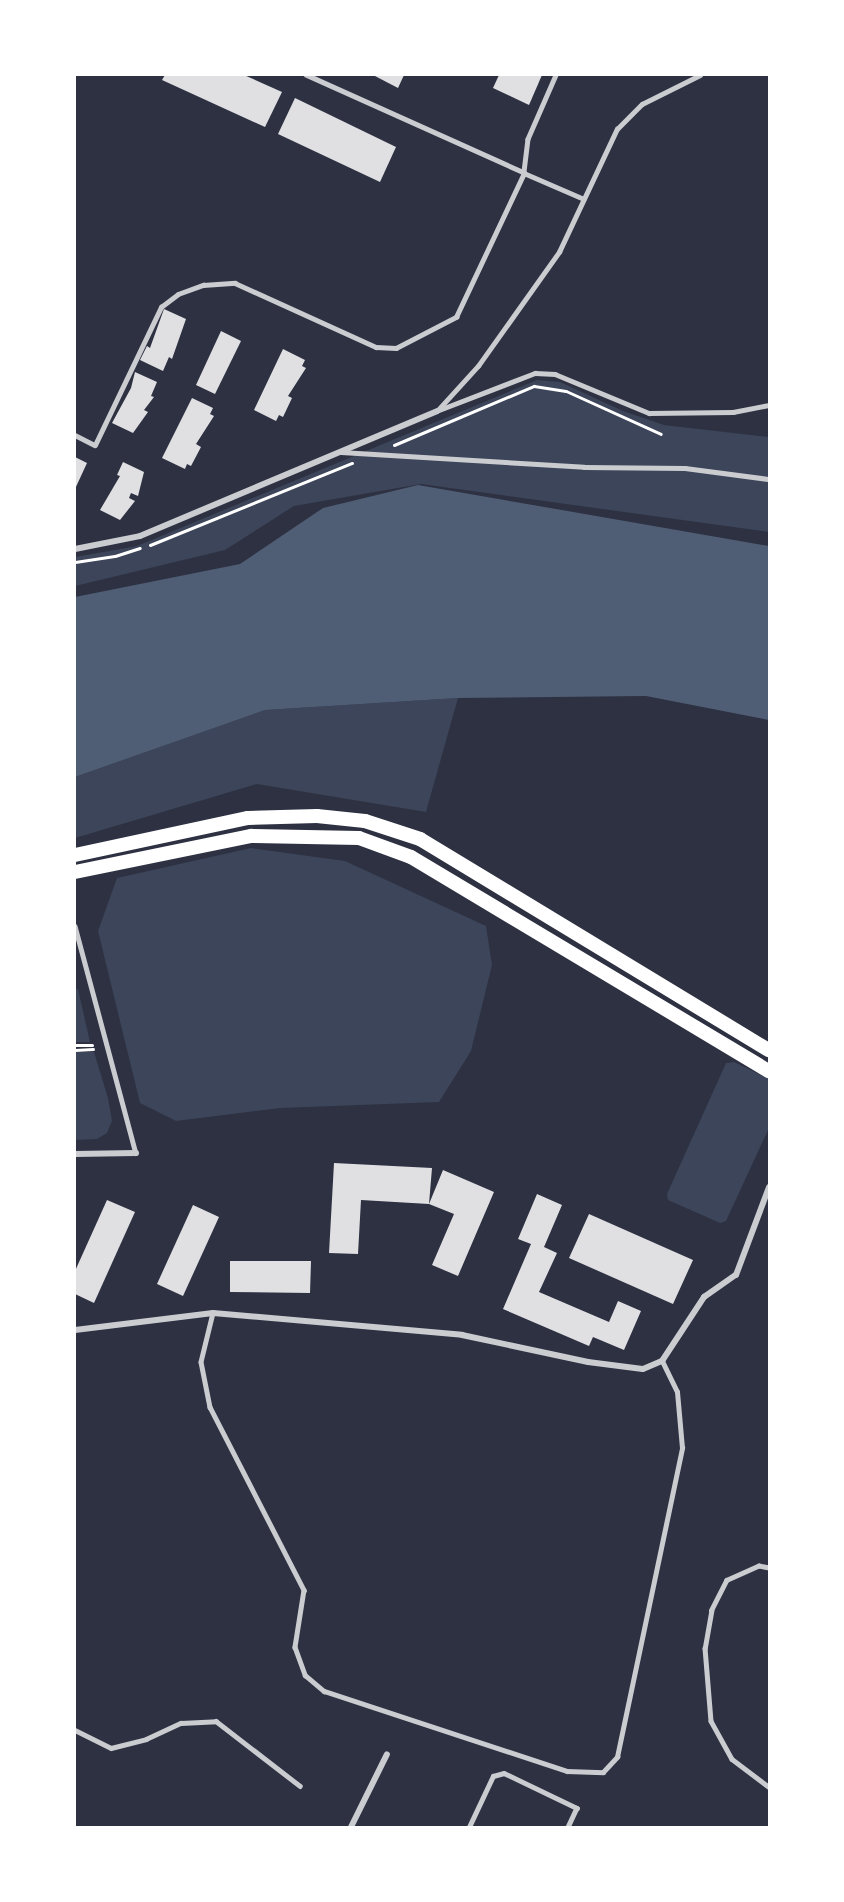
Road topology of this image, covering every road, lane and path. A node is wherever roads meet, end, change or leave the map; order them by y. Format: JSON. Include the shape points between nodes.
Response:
{"nodes":[{"id":1,"x":306,"y":75,"type":"edge"},
{"id":2,"x":556,"y":75,"type":"edge"},
{"id":3,"x":700,"y":75,"type":"edge"},
{"id":4,"x":524,"y":173,"type":"junction"},
{"id":5,"x":584,"y":199,"type":"junction"},
{"id":6,"x":769,"y":405,"type":"edge"},
{"id":7,"x":437,"y":411,"type":"junction"},
{"id":8,"x":75,"y":435,"type":"edge"},
{"id":9,"x":340,"y":452,"type":"junction"},
{"id":10,"x":769,"y":480,"type":"edge"},
{"id":11,"x":75,"y":549,"type":"edge"},
{"id":12,"x":75,"y":855,"type":"edge"},
{"id":13,"x":75,"y":872,"type":"edge"},
{"id":14,"x":75,"y":926,"type":"edge"},
{"id":15,"x":75,"y":1045,"type":"edge"},
{"id":16,"x":75,"y":1050,"type":"edge"},
{"id":17,"x":769,"y":1050,"type":"edge"},
{"id":18,"x":769,"y":1071,"type":"edge"},
{"id":19,"x":136,"y":1153,"type":"joint"},
{"id":20,"x":75,"y":1154,"type":"edge"},
{"id":21,"x":769,"y":1187,"type":"edge"},
{"id":22,"x":213,"y":1313,"type":"junction"},
{"id":23,"x":75,"y":1330,"type":"edge"},
{"id":24,"x":662,"y":1361,"type":"junction"},
{"id":25,"x":769,"y":1568,"type":"edge"},
{"id":26,"x":75,"y":1730,"type":"edge"},
{"id":27,"x":387,"y":1754,"type":"dead end"},
{"id":28,"x":300,"y":1786,"type":"dead end"},
{"id":29,"x":769,"y":1787,"type":"edge"},
{"id":30,"x":351,"y":1827,"type":"edge"},
{"id":31,"x":469,"y":1827,"type":"edge"},
{"id":32,"x":568,"y":1827,"type":"edge"}],
"edges":[{"from":1,"to":4,"type":"lane"},
{"from":2,"to":4,"type":"lane","via":[[528,139]]},
{"from":3,"to":5,"type":"lane","via":[[669,87],[631,114],[617,129]]},
{"from":4,"to":5,"type":"lane"},
{"from":4,"to":8,"type":"lane","via":[[463,304],[446,325],[396,348],[376,348],[235,283],[214,282],[178,294],[161,307],[96,445]]},
{"from":5,"to":7,"type":"lane","via":[[560,252],[478,366]]},
{"from":6,"to":7,"type":"lane","via":[[733,412],[649,412],[555,374],[535,373]]},
{"from":7,"to":9,"type":"street"},
{"from":9,"to":10,"type":"lane","via":[[584,467],[686,468]]},
{"from":9,"to":11,"type":"street","via":[[140,536]]},
{"from":12,"to":17,"type":"main road","via":[[248,818],[317,816],[365,821],[420,839]]},
{"from":13,"to":18,"type":"main road","via":[[251,836],[359,838],[411,857]]},
{"from":14,"to":19,"type":"lane"},
{"from":15,"to":16,"type":"path","via":[[93,1047]]},
{"from":19,"to":20,"type":"street"},
{"from":21,"to":24,"type":"street","via":[[736,1275],[705,1297]]},
{"from":22,"to":23,"type":"street"},
{"from":22,"to":24,"type":"street","via":[[462,1335],[588,1362],[643,1369]]},
{"from":22,"to":24,"type":"lane","via":[[201,1362],[210,1407],[304,1590],[295,1647],[305,1676],[324,1691],[567,1771],[603,1772],[617,1757],[682,1448],[677,1392]]},
{"from":25,"to":29,"type":"lane","via":[[759,1566],[727,1580],[712,1610],[705,1648],[711,1721],[732,1759]]},
{"from":26,"to":28,"type":"lane","via":[[111,1748],[146,1739],[181,1723],[216,1721]]},
{"from":27,"to":30,"type":"street"},
{"from":31,"to":32,"type":"lane","via":[[494,1776],[504,1773],[577,1808]]}]}
